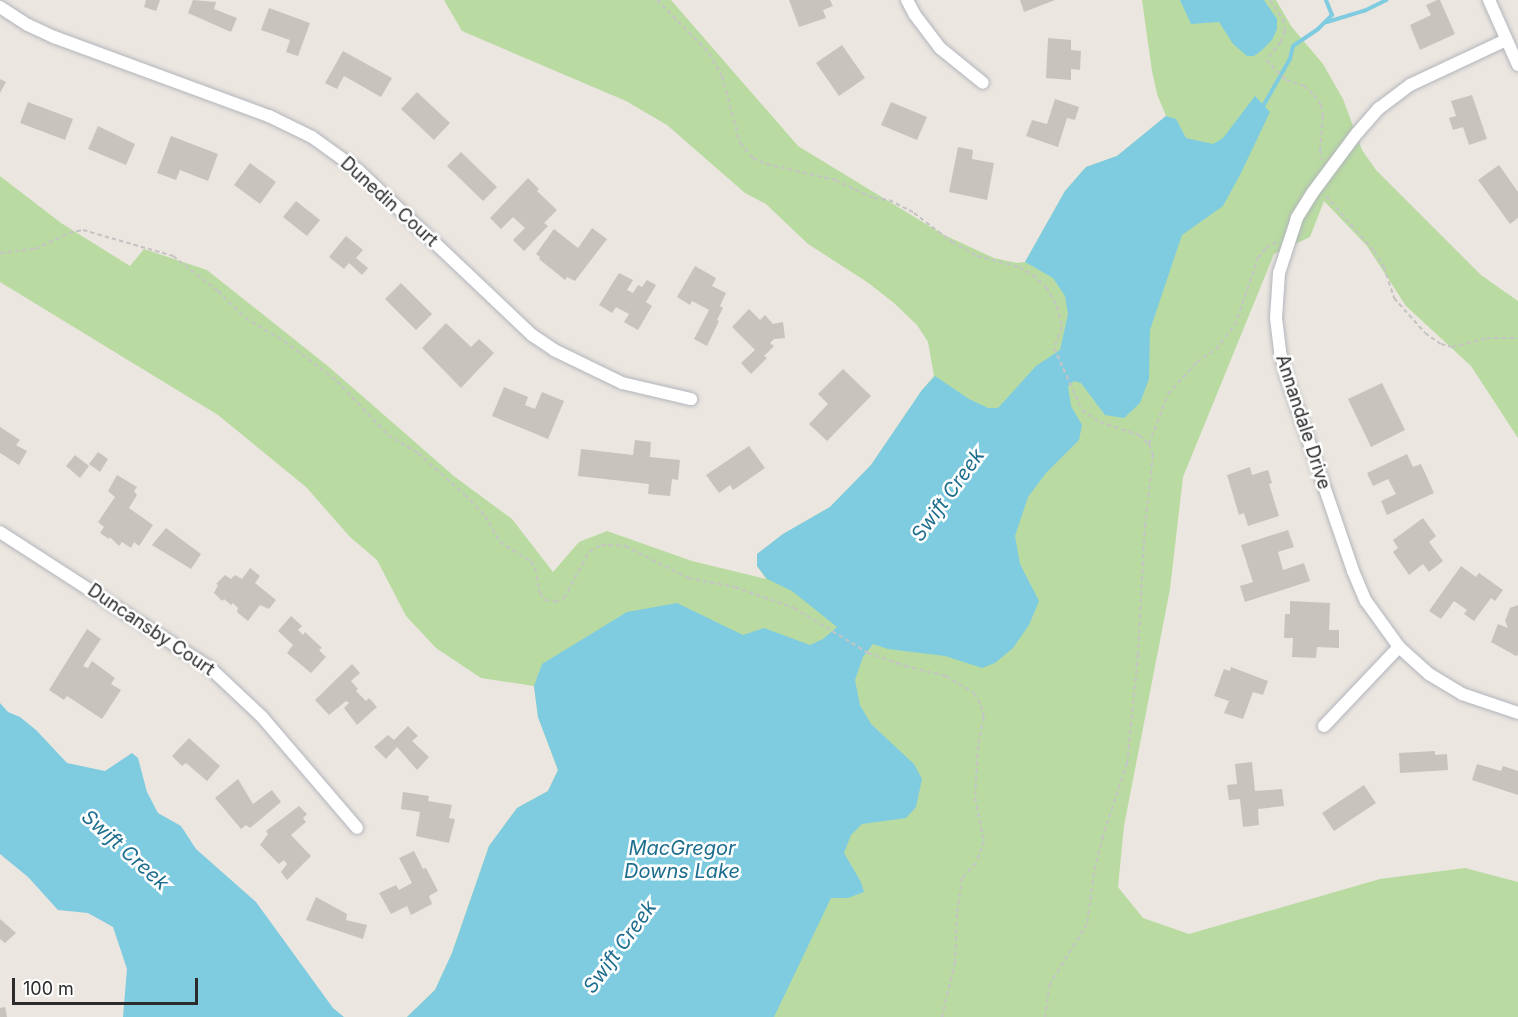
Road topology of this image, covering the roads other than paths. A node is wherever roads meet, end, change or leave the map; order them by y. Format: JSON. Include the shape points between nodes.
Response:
{"nodes":[{"id":1,"x":908,"y":0,"type":"edge"},
{"id":2,"x":1489,"y":0,"type":"edge"},
{"id":3,"x":0,"y":7,"type":"edge"},
{"id":4,"x":1506,"y":40,"type":"junction"},
{"id":5,"x":1518,"y":65,"type":"edge"},
{"id":6,"x":983,"y":83,"type":"dead end"},
{"id":7,"x":691,"y":399,"type":"dead end"},
{"id":8,"x":0,"y":532,"type":"edge"},
{"id":9,"x":1399,"y":647,"type":"junction"},
{"id":10,"x":1518,"y":713,"type":"edge"},
{"id":11,"x":1324,"y":726,"type":"dead end"},
{"id":12,"x":357,"y":828,"type":"dead end"}],
"edges":[{"from":1,"to":6,"type":"street","via":[[940,48]]},
{"from":2,"to":4,"type":"street"},
{"from":3,"to":7,"type":"street","name":"Dunedin Court","via":[[54,37],[269,116],[312,137],[358,170],[531,335],[575,363],[622,383]]},
{"from":4,"to":5,"type":"street"},
{"from":4,"to":9,"type":"street","name":"Annandale Drive","via":[[1421,79],[1379,108],[1312,192],[1292,231],[1279,273],[1276,325],[1287,378],[1359,587]]},
{"from":8,"to":12,"type":"street","name":"Duncansby Court","via":[[209,667],[262,717]]},
{"from":9,"to":10,"type":"street","name":"Annandale Drive","via":[[1454,690]]},
{"from":9,"to":11,"type":"street"}]}
